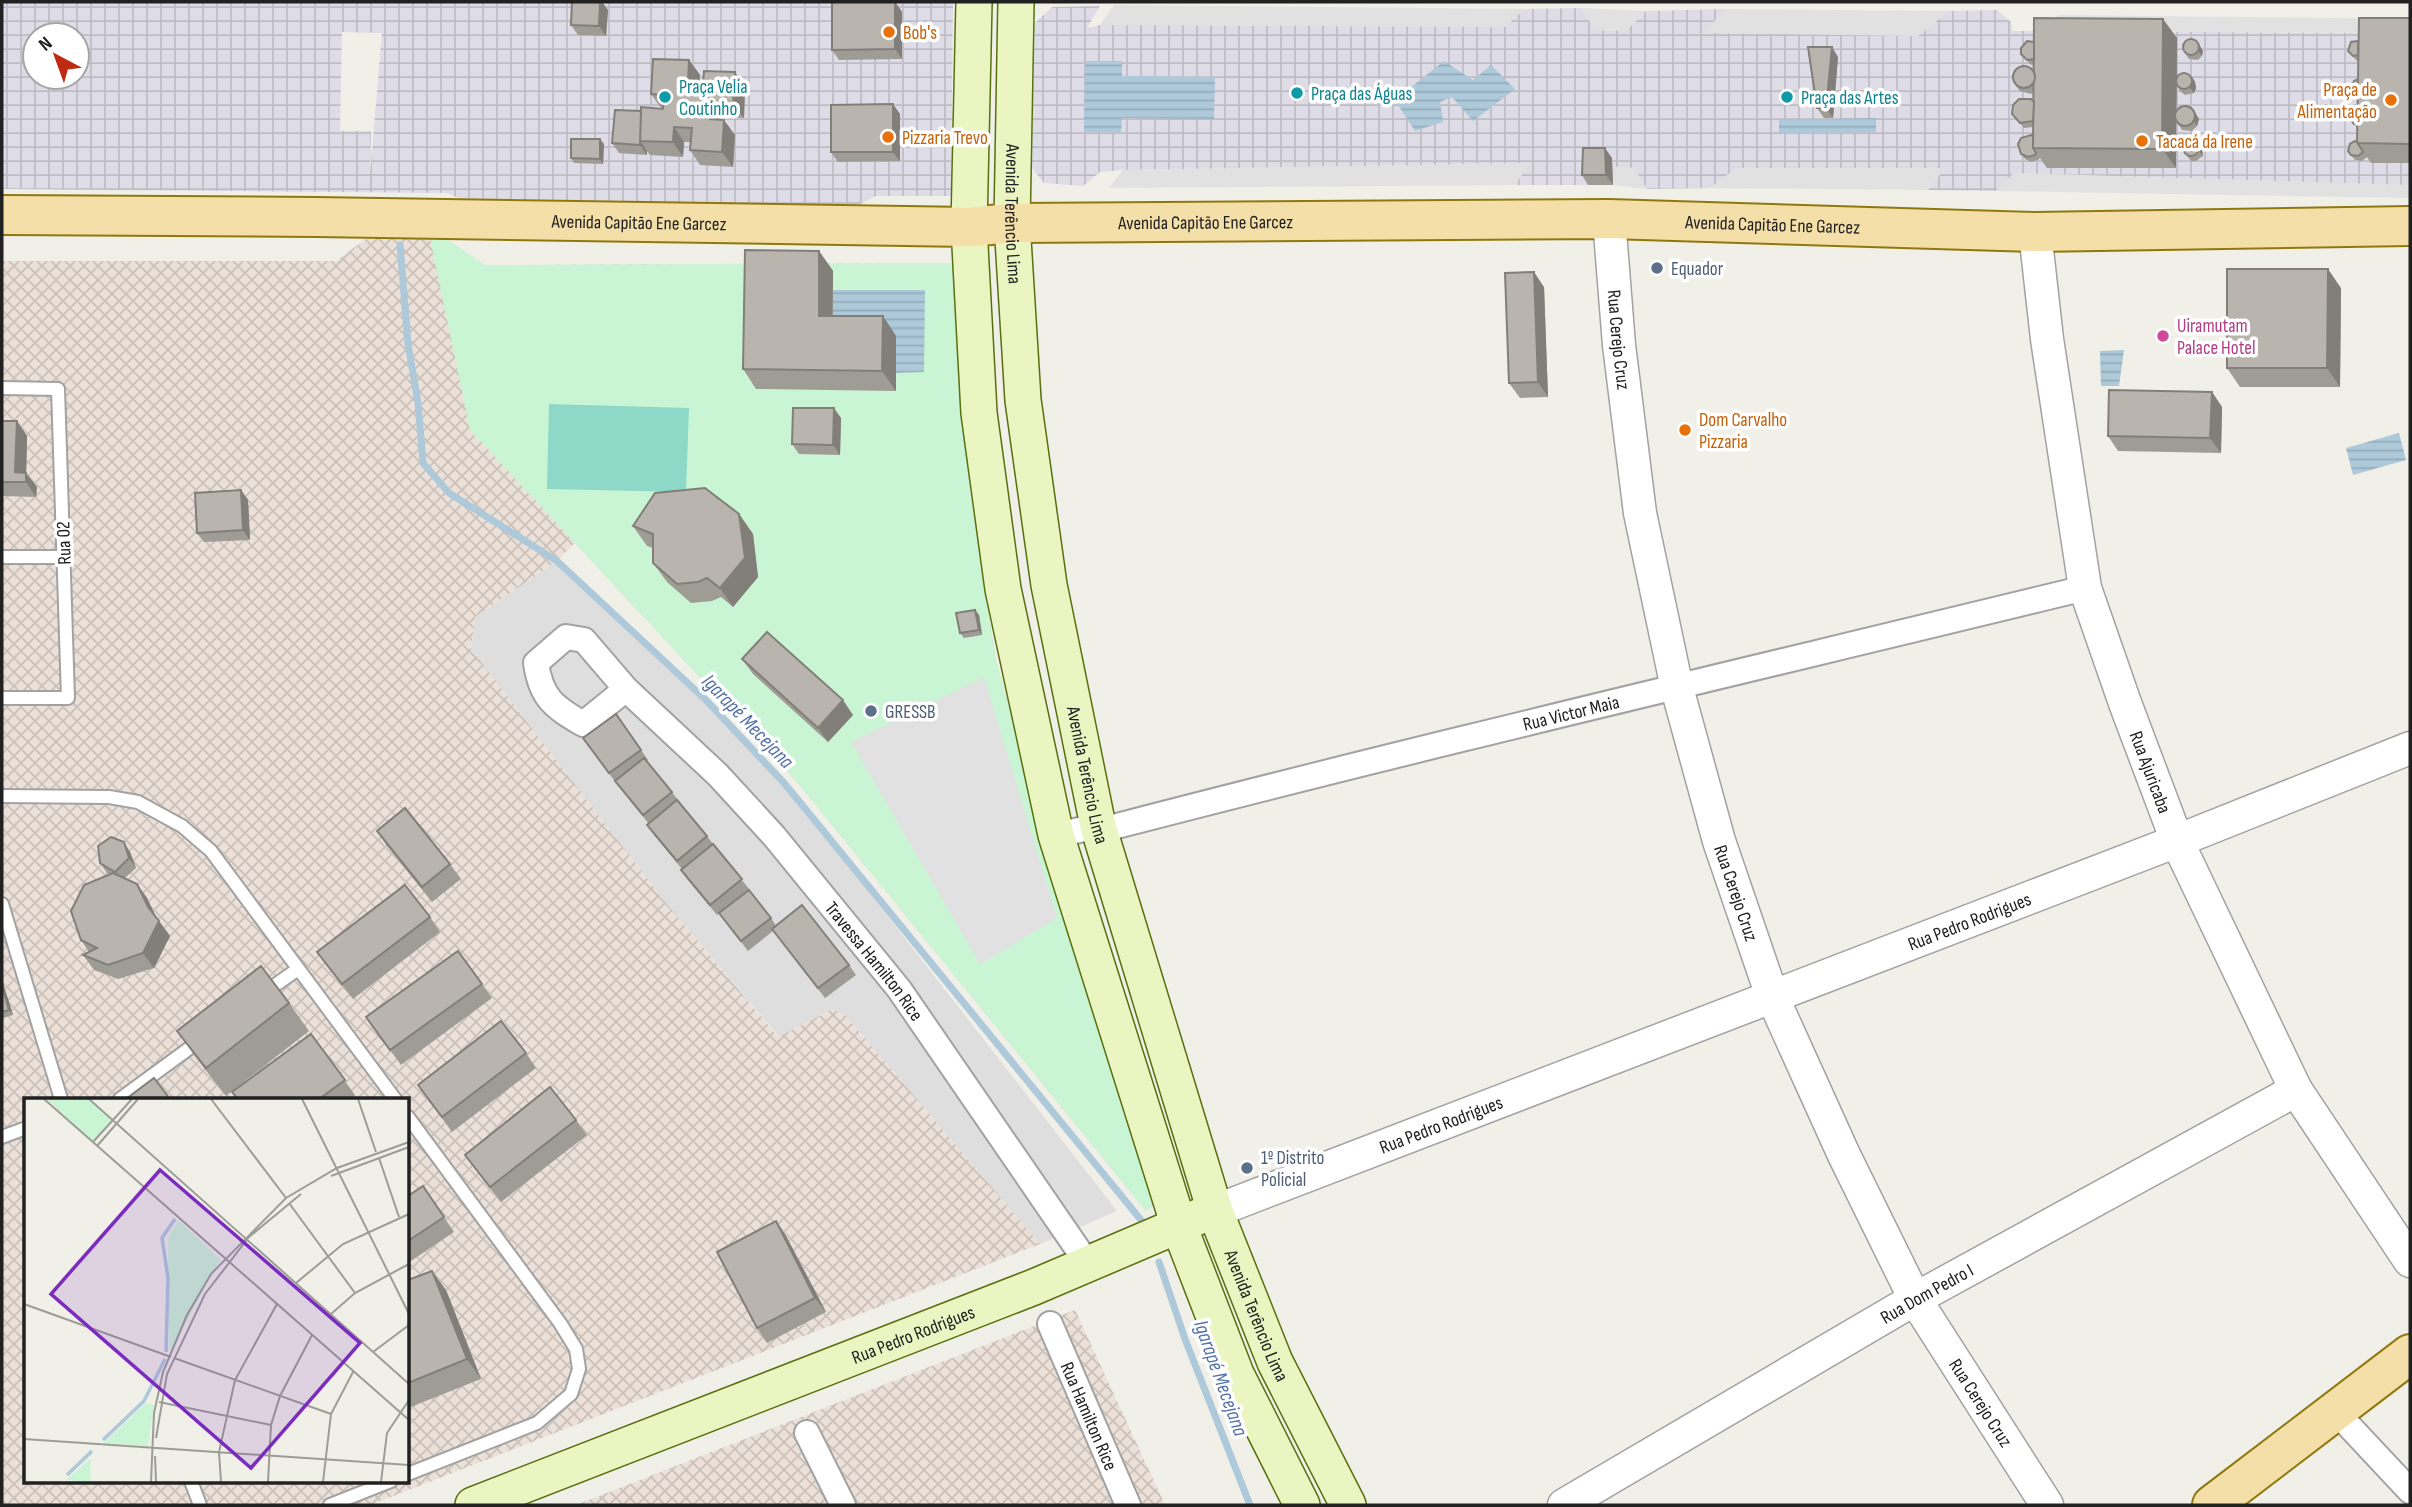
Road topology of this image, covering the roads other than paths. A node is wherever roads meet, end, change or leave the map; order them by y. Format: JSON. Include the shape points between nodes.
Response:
{"nodes":[{"id":1,"x":974,"y":2,"type":"edge"},
{"id":2,"x":1016,"y":2,"type":"edge"},
{"id":3,"x":2,"y":215,"type":"edge"},
{"id":4,"x":1609,"y":219,"type":"junction"},
{"id":5,"x":1012,"y":223,"type":"junction"},
{"id":6,"x":2410,"y":226,"type":"edge"},
{"id":7,"x":970,"y":227,"type":"junction"},
{"id":8,"x":2035,"y":232,"type":"junction"},
{"id":9,"x":2,"y":388,"type":"edge"},
{"id":10,"x":2,"y":557,"type":"edge"},
{"id":11,"x":63,"y":557,"type":"junction"},
{"id":12,"x":2085,"y":588,"type":"junction"},
{"id":13,"x":1677,"y":688,"type":"junction"},
{"id":14,"x":626,"y":689,"type":"dead end"},
{"id":15,"x":2,"y":698,"type":"edge"},
{"id":16,"x":2410,"y":748,"type":"edge"},
{"id":17,"x":2,"y":796,"type":"edge"},
{"id":18,"x":1098,"y":826,"type":"junction"},
{"id":19,"x":1056,"y":835,"type":"junction"},
{"id":20,"x":2177,"y":841,"type":"junction"},
{"id":21,"x":2,"y":904,"type":"edge"},
{"id":22,"x":298,"y":969,"type":"junction"},
{"id":23,"x":1772,"y":996,"type":"junction"},
{"id":24,"x":253,"y":1001,"type":"edge"},
{"id":25,"x":209,"y":1034,"type":"edge"},
{"id":26,"x":2296,"y":1090,"type":"junction"},
{"id":27,"x":61,"y":1098,"type":"edge"},
{"id":28,"x":121,"y":1098,"type":"edge"},
{"id":29,"x":394,"y":1098,"type":"edge"},
{"id":30,"x":410,"y":1120,"type":"edge"},
{"id":31,"x":24,"y":1129,"type":"edge"},
{"id":32,"x":2,"y":1137,"type":"edge"},
{"id":33,"x":1214,"y":1211,"type":"junction"},
{"id":34,"x":1174,"y":1227,"type":"junction"},
{"id":35,"x":1094,"y":1261,"type":"junction"},
{"id":36,"x":2410,"y":1261,"type":"edge"},
{"id":37,"x":1915,"y":1299,"type":"junction"},
{"id":38,"x":1051,"y":1324,"type":"dead end"},
{"id":39,"x":2410,"y":1354,"type":"edge"},
{"id":40,"x":2336,"y":1412,"type":"junction"},
{"id":41,"x":807,"y":1433,"type":"dead end"},
{"id":42,"x":410,"y":1473,"type":"edge"},
{"id":43,"x":191,"y":1482,"type":"edge"},
{"id":44,"x":388,"y":1482,"type":"edge"},
{"id":45,"x":2410,"y":1491,"type":"edge"},
{"id":46,"x":2226,"y":1502,"type":"edge"},
{"id":47,"x":200,"y":1505,"type":"edge"},
{"id":48,"x":330,"y":1505,"type":"edge"},
{"id":49,"x":472,"y":1505,"type":"edge"},
{"id":50,"x":843,"y":1505,"type":"edge"},
{"id":51,"x":1128,"y":1505,"type":"edge"},
{"id":52,"x":1302,"y":1505,"type":"edge"},
{"id":53,"x":1348,"y":1505,"type":"edge"},
{"id":54,"x":1564,"y":1505,"type":"edge"},
{"id":55,"x":2047,"y":1505,"type":"edge"}],
"edges":[{"from":1,"to":7,"type":"main road","name":"Avenida Terêncio Lima"},
{"from":2,"to":5,"type":"main road","name":"Avenida Terêncio Lima"},
{"from":3,"to":7,"type":"main road","name":"Avenida Capitão Ene Garcez"},
{"from":4,"to":5,"type":"main road","name":"Avenida Capitão Ene Garcez"},
{"from":4,"to":8,"type":"main road","name":"Avenida Capitão Ene Garcez"},
{"from":4,"to":13,"type":"street","name":"Rua Cerejo Cruz","via":[[1640,513]]},
{"from":5,"to":7,"type":"main road","name":"Avenida Capitão Ene Garcez"},
{"from":5,"to":18,"type":"main road","name":"Avenida Terêncio Lima","via":[[1023,400],[1047,572]]},
{"from":6,"to":8,"type":"main road","name":"Avenida Capitão Ene Garcez"},
{"from":7,"to":19,"type":"main road","name":"Avenida Terêncio Lima","via":[[979,414],[1003,590]]},
{"from":8,"to":12,"type":"street","name":"Rua Ajuricaba"},
{"from":9,"to":11,"type":"lane","name":"Rua 02","via":[[58,389]]},
{"from":10,"to":11,"type":"lane"},
{"from":11,"to":15,"type":"lane","name":"Rua 02","via":[[68,698]]},
{"from":12,"to":13,"type":"street","name":"Rua Victor Maia"},
{"from":12,"to":20,"type":"street","name":"Rua Ajuricaba"},
{"from":13,"to":18,"type":"street","name":"Rua Victor Maia","via":[[1113,827]]},
{"from":13,"to":23,"type":"street","name":"Rua Cerejo Cruz","via":[[1719,841]]},
{"from":14,"to":35,"type":"street","name":"Travessa Hamilton Rice","via":[[718,775],[774,836],[900,989]]},
{"from":16,"to":20,"type":"street","name":"Rua Pedro Rodrigues"},
{"from":17,"to":22,"type":"lane","via":[[108,797],[157,810],[211,851]]},
{"from":18,"to":19,"type":"street","name":"Rua Victor Maia"},
{"from":18,"to":33,"type":"main road","name":"Avenida Terêncio Lima"},
{"from":19,"to":34,"type":"main road","name":"Avenida Terêncio Lima"},
{"from":20,"to":23,"type":"street","name":"Rua Pedro Rodrigues"},
{"from":20,"to":26,"type":"street","name":"Rua Ajuricaba"},
{"from":21,"to":27,"type":"lane"},
{"from":22,"to":24,"type":"lane"},
{"from":22,"to":29,"type":"lane"},
{"from":23,"to":33,"type":"street","name":"Rua Pedro Rodrigues"},
{"from":23,"to":37,"type":"street","name":"Rua Cerejo Cruz"},
{"from":25,"to":28,"type":"lane"},
{"from":26,"to":36,"type":"street","name":"Rua Ajuricaba"},
{"from":26,"to":37,"type":"street","name":"Rua Dom Pedro I"},
{"from":30,"to":42,"type":"lane","via":[[560,1323],[576,1349],[579,1369],[571,1394],[537,1423]]},
{"from":31,"to":32,"type":"lane"},
{"from":33,"to":34,"type":"main road","name":"Rua Pedro Rodrigues"},
{"from":33,"to":53,"type":"main road","name":"Avenida Terêncio Lima","via":[[1275,1362]]},
{"from":34,"to":35,"type":"main road","name":"Rua Pedro Rodrigues"},
{"from":34,"to":52,"type":"main road","name":"Avenida Terêncio Lima","via":[[1236,1374]]},
{"from":35,"to":49,"type":"main road","name":"Rua Pedro Rodrigues"},
{"from":37,"to":54,"type":"street","name":"Rua Dom Pedro I"},
{"from":37,"to":55,"type":"street","name":"Rua Cerejo Cruz"},
{"from":38,"to":51,"type":"street","name":"Rua Hamilton Rice"},
{"from":39,"to":40,"type":"main road"},
{"from":40,"to":45,"type":"street"},
{"from":40,"to":46,"type":"main road"},
{"from":41,"to":50,"type":"street"},
{"from":43,"to":47,"type":"lane"},
{"from":44,"to":48,"type":"lane"}]}
